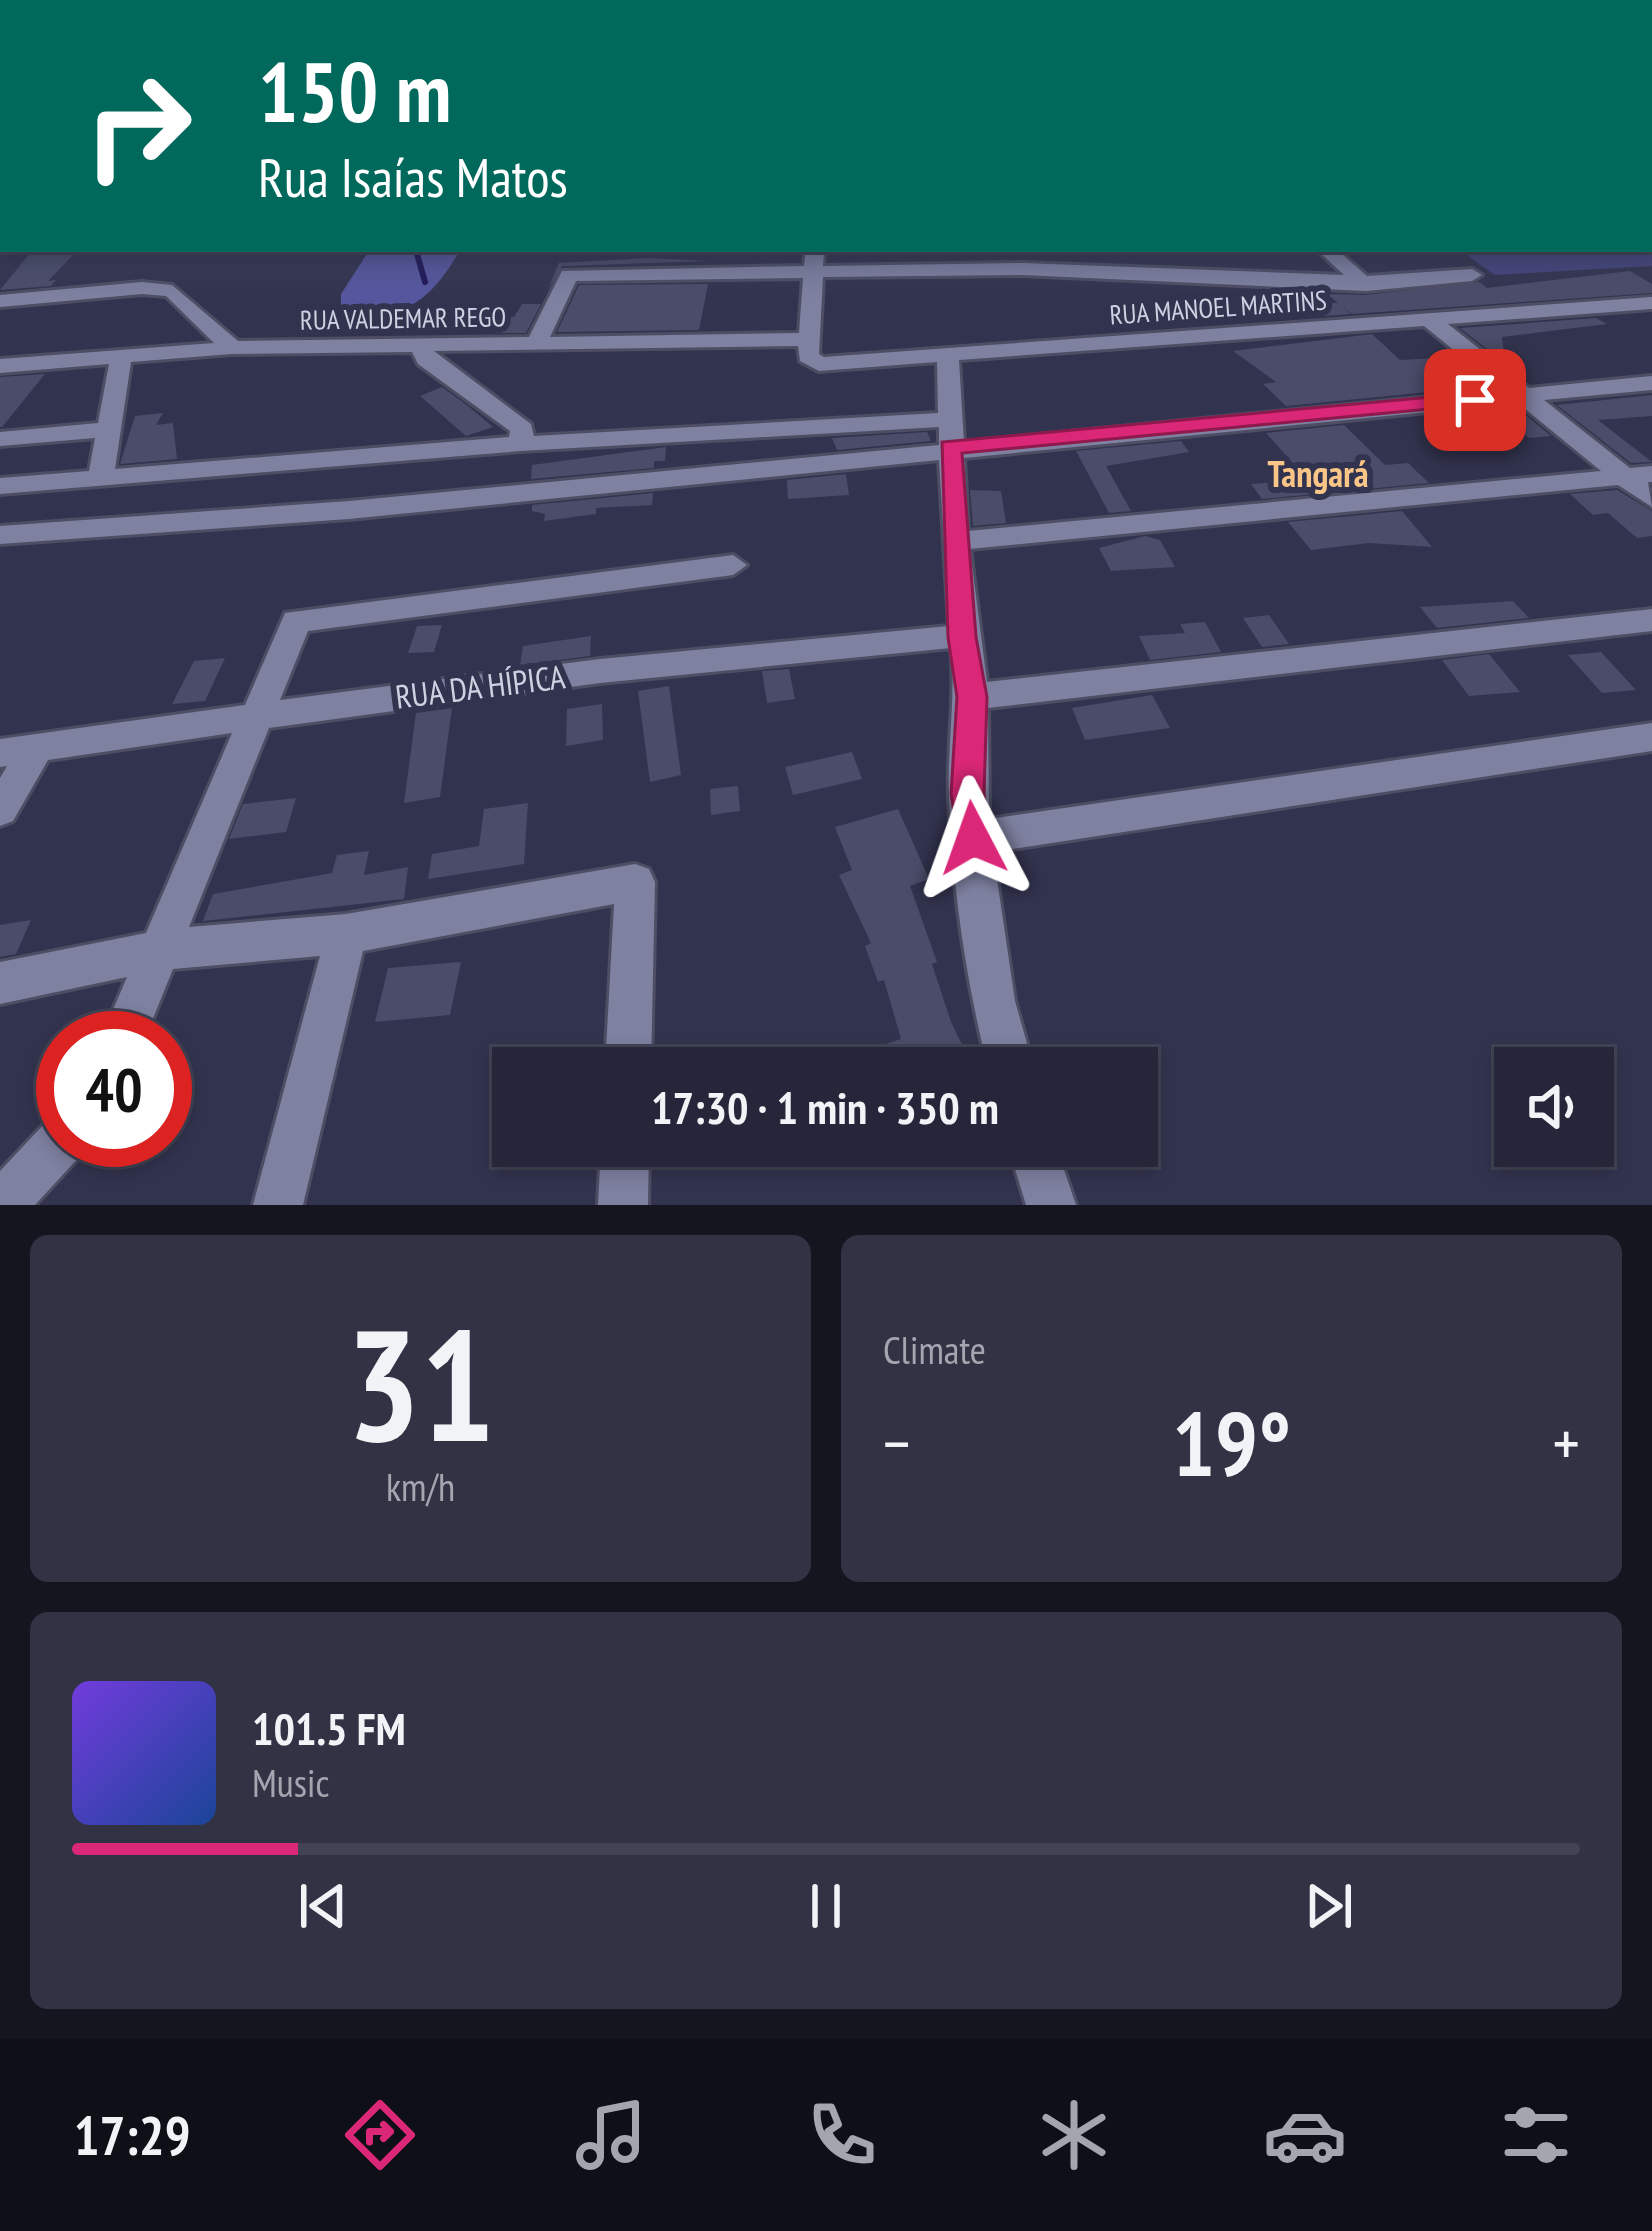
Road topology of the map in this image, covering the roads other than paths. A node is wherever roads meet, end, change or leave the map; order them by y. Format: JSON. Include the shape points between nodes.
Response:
{"nodes":[{"id":1,"x":1128,"y":252,"type":"edge"},
{"id":2,"x":1262,"y":252,"type":"edge"},
{"id":3,"x":1328,"y":252,"type":"edge"},
{"id":4,"x":1020,"y":259,"type":"edge"},
{"id":5,"x":815,"y":260,"type":"edge"},
{"id":6,"x":1140,"y":274,"type":"junction"},
{"id":7,"x":1472,"y":275,"type":"dead end"},
{"id":8,"x":1284,"y":279,"type":"junction"},
{"id":9,"x":1362,"y":281,"type":"junction"},
{"id":10,"x":0,"y":301,"type":"edge"},
{"id":11,"x":1652,"y":303,"type":"edge"},
{"id":12,"x":1421,"y":322,"type":"junction"},
{"id":13,"x":807,"y":340,"type":"junction"},
{"id":14,"x":420,"y":343,"type":"junction"},
{"id":15,"x":536,"y":344,"type":"junction"},
{"id":16,"x":232,"y":348,"type":"junction"},
{"id":17,"x":121,"y":356,"type":"junction"},
{"id":18,"x":948,"y":356,"type":"junction"},
{"id":19,"x":0,"y":366,"type":"edge"},
{"id":20,"x":1652,"y":383,"type":"edge"},
{"id":21,"x":1523,"y":395,"type":"junction"},
{"id":22,"x":109,"y":429,"type":"junction"},
{"id":23,"x":952,"y":433,"type":"junction"},
{"id":24,"x":0,"y":439,"type":"edge"},
{"id":25,"x":521,"y":444,"type":"junction"},
{"id":26,"x":1638,"y":475,"type":"edge"},
{"id":27,"x":101,"y":478,"type":"junction"},
{"id":28,"x":0,"y":487,"type":"edge"},
{"id":29,"x":1652,"y":499,"type":"edge"},
{"id":30,"x":0,"y":535,"type":"edge"},
{"id":31,"x":955,"y":541,"type":"junction"},
{"id":32,"x":733,"y":565,"type":"dead end"},
{"id":33,"x":1652,"y":620,"type":"edge"},
{"id":34,"x":962,"y":637,"type":"junction"},
{"id":35,"x":972,"y":697,"type":"junction"},
{"id":36,"x":254,"y":713,"type":"junction"},
{"id":37,"x":1652,"y":737,"type":"edge"},
{"id":38,"x":38,"y":747,"type":"junction"},
{"id":39,"x":0,"y":753,"type":"edge"},
{"id":40,"x":0,"y":810,"type":"edge"},
{"id":41,"x":973,"y":838,"type":"junction"},
{"id":42,"x":346,"y":934,"type":"junction"},
{"id":43,"x":160,"y":950,"type":"junction"},
{"id":44,"x":0,"y":983,"type":"edge"},
{"id":45,"x":134,"y":1011,"type":"edge"},
{"id":46,"x":629,"y":1047,"type":"edge"},
{"id":47,"x":1005,"y":1047,"type":"edge"},
{"id":48,"x":37,"y":1167,"type":"edge"},
{"id":49,"x":624,"y":1167,"type":"edge"},
{"id":50,"x":1039,"y":1167,"type":"edge"},
{"id":51,"x":2,"y":1205,"type":"edge"},
{"id":52,"x":278,"y":1205,"type":"edge"},
{"id":53,"x":622,"y":1205,"type":"edge"},
{"id":54,"x":1051,"y":1205,"type":"edge"}],
"edges":[{"from":1,"to":6,"type":"street"},
{"from":2,"to":8,"type":"street"},
{"from":3,"to":9,"type":"street"},
{"from":4,"to":5,"type":"street"},
{"from":4,"to":6,"type":"street"},
{"from":5,"to":13,"type":"street"},
{"from":5,"to":15,"type":"street","via":[[569,275]]},
{"from":6,"to":8,"type":"street"},
{"from":7,"to":9,"type":"street"},
{"from":8,"to":9,"type":"street"},
{"from":9,"to":12,"type":"street"},
{"from":10,"to":16,"type":"street","via":[[172,291]]},
{"from":11,"to":12,"type":"street","name":"RUA MANOEL MARTINS"},
{"from":12,"to":18,"type":"street","name":"RUA MANOEL MARTINS"},
{"from":12,"to":21,"type":"street"},
{"from":13,"to":15,"type":"street","name":"RUA VALDEMAR REGO"},
{"from":13,"to":18,"type":"street","name":"RUA MANOEL MARTINS","via":[[808,356],[819,364]]},
{"from":14,"to":15,"type":"street","name":"RUA VALDEMAR REGO"},
{"from":14,"to":16,"type":"street","name":"RUA VALDEMAR REGO"},
{"from":14,"to":25,"type":"street","via":[[426,359],[522,429]]},
{"from":16,"to":17,"type":"street","name":"RUA VALDEMAR REGO"},
{"from":17,"to":19,"type":"street","name":"RUA VALDEMAR REGO"},
{"from":17,"to":22,"type":"street"},
{"from":18,"to":23,"type":"street"},
{"from":20,"to":21,"type":"street"},
{"from":21,"to":23,"type":"street"},
{"from":21,"to":26,"type":"street"},
{"from":22,"to":24,"type":"street"},
{"from":22,"to":27,"type":"street"},
{"from":23,"to":25,"type":"street"},
{"from":23,"to":30,"type":"street","via":[[349,510]]},
{"from":23,"to":31,"type":"street"},
{"from":25,"to":27,"type":"street"},
{"from":26,"to":29,"type":"street"},
{"from":26,"to":31,"type":"street"},
{"from":27,"to":28,"type":"street"},
{"from":31,"to":34,"type":"street"},
{"from":32,"to":36,"type":"street","via":[[296,621]]},
{"from":33,"to":35,"type":"street"},
{"from":34,"to":35,"type":"street"},
{"from":34,"to":36,"type":"street","name":"RUA DA HÍPICA","via":[[779,649]]},
{"from":35,"to":41,"type":"street"},
{"from":36,"to":38,"type":"street","name":"RUA DA HÍPICA"},
{"from":36,"to":43,"type":"street"},
{"from":37,"to":41,"type":"street"},
{"from":38,"to":39,"type":"street","name":"RUA DA HÍPICA"},
{"from":38,"to":40,"type":"street"},
{"from":41,"to":47,"type":"street"},
{"from":42,"to":43,"type":"street"},
{"from":42,"to":46,"type":"street","via":[[634,882]]},
{"from":42,"to":52,"type":"street"},
{"from":43,"to":44,"type":"street"},
{"from":43,"to":45,"type":"street"},
{"from":48,"to":51,"type":"street"},
{"from":49,"to":53,"type":"street"},
{"from":50,"to":54,"type":"street"}]}
